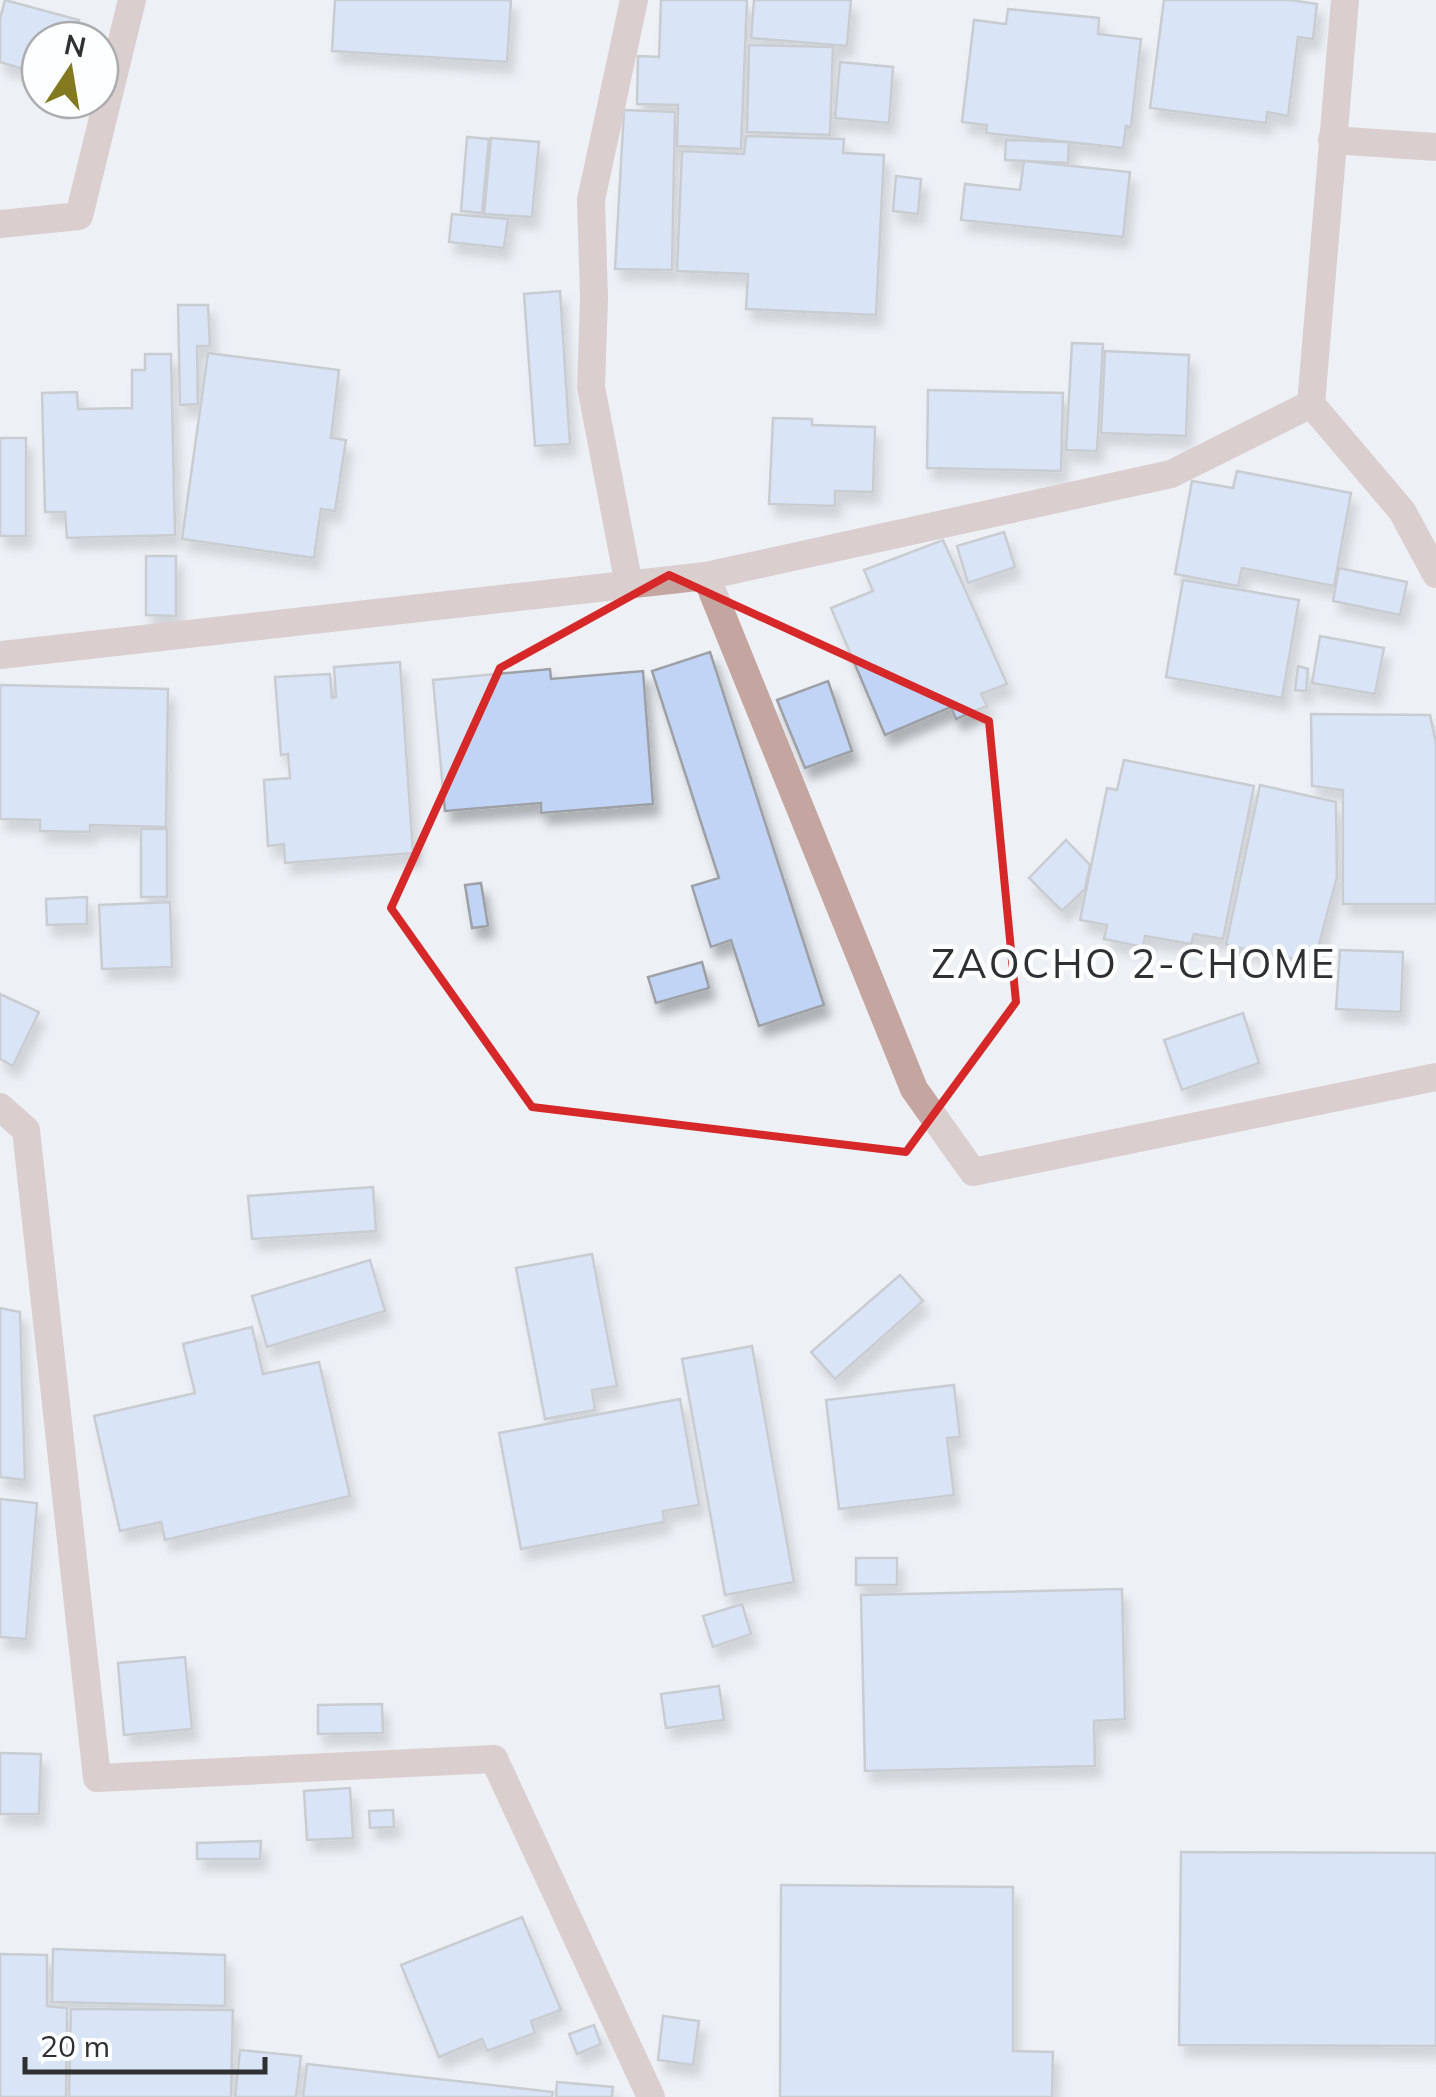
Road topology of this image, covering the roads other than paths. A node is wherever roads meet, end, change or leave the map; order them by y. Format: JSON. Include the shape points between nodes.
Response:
{"nodes":[{"id":1,"x":132,"y":0,"type":"edge"},
{"id":2,"x":634,"y":0,"type":"edge"},
{"id":3,"x":1345,"y":0,"type":"edge"},
{"id":4,"x":1332,"y":140,"type":"junction"},
{"id":5,"x":1436,"y":147,"type":"edge"},
{"id":6,"x":0,"y":224,"type":"edge"},
{"id":7,"x":1311,"y":404,"type":"junction"},
{"id":8,"x":1436,"y":574,"type":"edge"},
{"id":9,"x":706,"y":576,"type":"junction"},
{"id":10,"x":629,"y":586,"type":"junction"},
{"id":11,"x":0,"y":655,"type":"edge"},
{"id":12,"x":1436,"y":1078,"type":"edge"},
{"id":13,"x":0,"y":1106,"type":"edge"},
{"id":14,"x":651,"y":2097,"type":"edge"}],
"edges":[{"from":1,"to":6,"type":"street","via":[[79,216]]},
{"from":2,"to":10,"type":"street","via":[[590,200],[591,387]]},
{"from":3,"to":4,"type":"street"},
{"from":4,"to":5,"type":"street"},
{"from":4,"to":7,"type":"street"},
{"from":7,"to":8,"type":"street","via":[[1402,510]]},
{"from":7,"to":9,"type":"street","via":[[1171,474]]},
{"from":9,"to":10,"type":"street"},
{"from":9,"to":12,"type":"street","via":[[914,1089],[973,1172]]},
{"from":10,"to":11,"type":"street"},
{"from":13,"to":14,"type":"street","via":[[26,1130],[96,1778],[494,1759]]}]}
